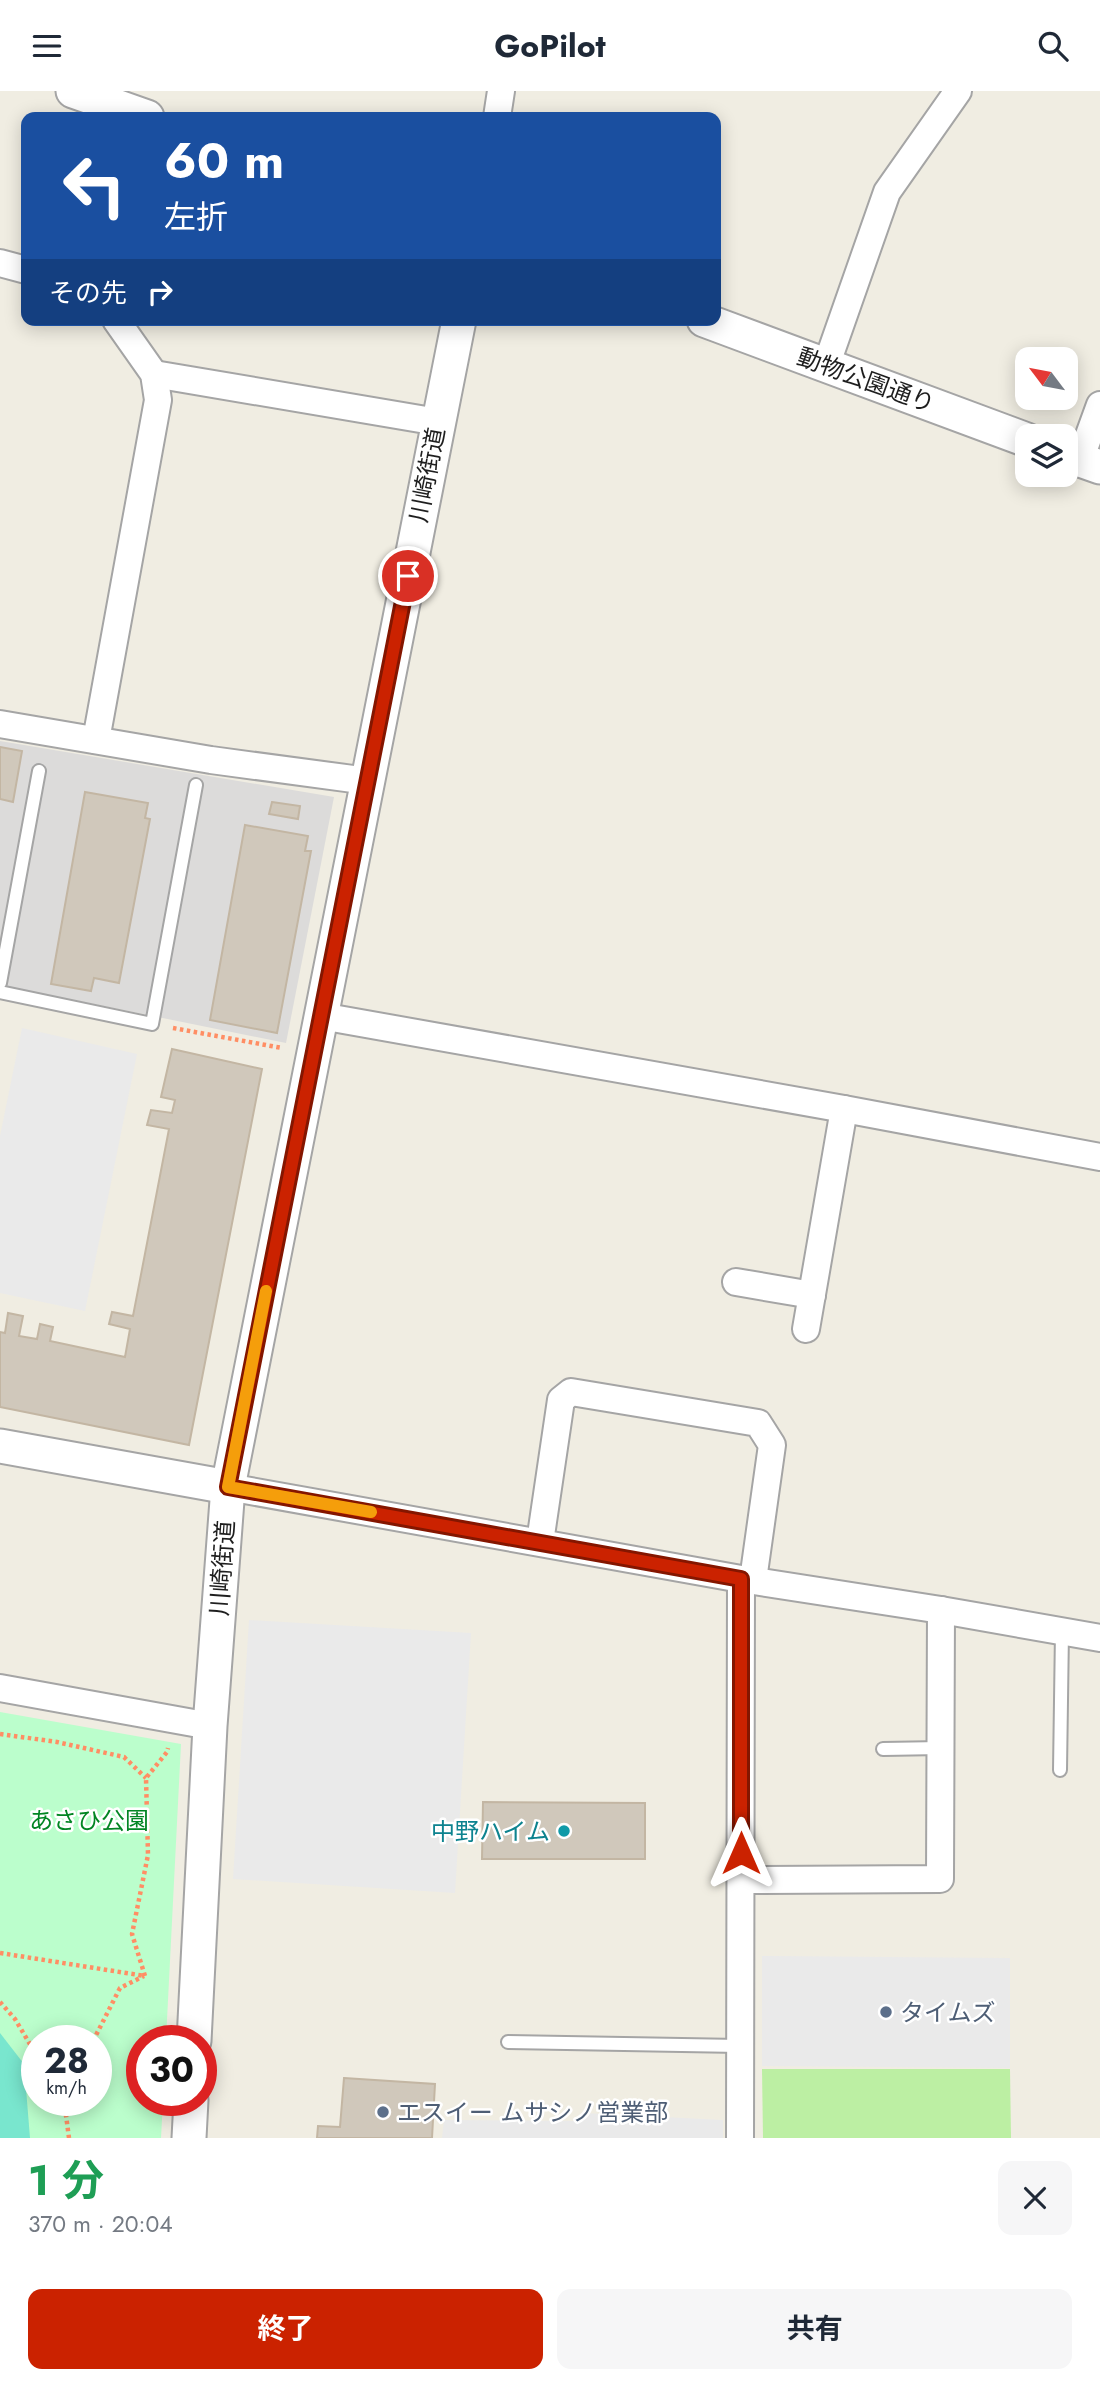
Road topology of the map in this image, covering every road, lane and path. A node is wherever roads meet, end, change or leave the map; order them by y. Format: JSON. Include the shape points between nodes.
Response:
{"nodes":[{"id":1,"x":74,"y":91,"type":"edge"},
{"id":2,"x":501,"y":91,"type":"edge"},
{"id":3,"x":958,"y":91,"type":"edge"},
{"id":4,"x":133,"y":112,"type":"edge"},
{"id":5,"x":498,"y":112,"type":"edge"},
{"id":6,"x":0,"y":263,"type":"edge"},
{"id":7,"x":21,"y":269,"type":"edge"},
{"id":8,"x":120,"y":326,"type":"edge"},
{"id":9,"x":457,"y":326,"type":"edge"},
{"id":10,"x":720,"y":326,"type":"edge"},
{"id":11,"x":826,"y":366,"type":"junction"},
{"id":12,"x":154,"y":374,"type":"junction"},
{"id":13,"x":1100,"y":405,"type":"edge"},
{"id":14,"x":438,"y":422,"type":"junction"},
{"id":15,"x":1015,"y":436,"type":"edge"},
{"id":16,"x":1082,"y":461,"type":"edge"},
{"id":17,"x":0,"y":724,"type":"edge"},
{"id":18,"x":96,"y":740,"type":"junction"},
{"id":19,"x":39,"y":771,"type":"dead end"},
{"id":20,"x":368,"y":781,"type":"junction"},
{"id":21,"x":196,"y":785,"type":"dead end"},
{"id":22,"x":0,"y":983,"type":"edge"},
{"id":23,"x":0,"y":992,"type":"edge"},
{"id":24,"x":321,"y":1016,"type":"junction"},
{"id":25,"x":152,"y":1024,"type":"junction"},
{"id":26,"x":286,"y":1048,"type":"dead end"},
{"id":27,"x":844,"y":1109,"type":"junction"},
{"id":28,"x":1100,"y":1157,"type":"edge"},
{"id":29,"x":736,"y":1282,"type":"dead end"},
{"id":30,"x":812,"y":1295,"type":"junction"},
{"id":31,"x":806,"y":1329,"type":"dead end"},
{"id":32,"x":0,"y":1446,"type":"edge"},
{"id":33,"x":228,"y":1487,"type":"junction"},
{"id":34,"x":540,"y":1542,"type":"junction"},
{"id":35,"x":747,"y":1579,"type":"junction"},
{"id":36,"x":941,"y":1610,"type":"junction"},
{"id":37,"x":1062,"y":1632,"type":"junction"},
{"id":38,"x":1100,"y":1639,"type":"edge"},
{"id":39,"x":0,"y":1688,"type":"edge"},
{"id":40,"x":170,"y":1719,"type":"junction"},
{"id":41,"x":210,"y":1727,"type":"junction"},
{"id":42,"x":0,"y":1734,"type":"edge"},
{"id":43,"x":941,"y":1748,"type":"junction"},
{"id":44,"x":883,"y":1749,"type":"dead end"},
{"id":45,"x":1060,"y":1770,"type":"dead end"},
{"id":46,"x":146,"y":1778,"type":"junction"},
{"id":47,"x":741,"y":1880,"type":"junction"},
{"id":48,"x":0,"y":1953,"type":"edge"},
{"id":49,"x":145,"y":1976,"type":"junction"},
{"id":50,"x":0,"y":2002,"type":"edge"},
{"id":51,"x":101,"y":2025,"type":"edge"},
{"id":52,"x":195,"y":2025,"type":"edge"},
{"id":53,"x":21,"y":2029,"type":"edge"},
{"id":54,"x":508,"y":2042,"type":"dead end"},
{"id":55,"x":740,"y":2046,"type":"junction"},
{"id":56,"x":65,"y":2116,"type":"edge"},
{"id":57,"x":190,"y":2116,"type":"edge"},
{"id":58,"x":69,"y":2138,"type":"edge"},
{"id":59,"x":189,"y":2138,"type":"edge"},
{"id":60,"x":740,"y":2138,"type":"edge"}],
"edges":[{"from":1,"to":4,"type":"street"},
{"from":2,"to":5,"type":"street"},
{"from":3,"to":11,"type":"street","via":[[887,192]]},
{"from":6,"to":7,"type":"street"},
{"from":8,"to":12,"type":"street"},
{"from":9,"to":14,"type":"street","name":"川崎街道"},
{"from":10,"to":11,"type":"street","name":"動物公園通り"},
{"from":11,"to":15,"type":"street","name":"動物公園通り"},
{"from":12,"to":14,"type":"street"},
{"from":12,"to":18,"type":"street","via":[[158,400]]},
{"from":13,"to":16,"type":"street"},
{"from":14,"to":20,"type":"street","name":"川崎街道"},
{"from":17,"to":18,"type":"street"},
{"from":18,"to":20,"type":"street"},
{"from":19,"to":22,"type":"lane"},
{"from":20,"to":24,"type":"street","name":"川崎街道"},
{"from":21,"to":25,"type":"lane"},
{"from":23,"to":25,"type":"lane"},
{"from":24,"to":27,"type":"street"},
{"from":24,"to":33,"type":"street","name":"川崎街道"},
{"from":25,"to":26,"type":"path"},
{"from":27,"to":28,"type":"street"},
{"from":27,"to":30,"type":"street"},
{"from":29,"to":30,"type":"street"},
{"from":30,"to":31,"type":"street"},
{"from":32,"to":33,"type":"street"},
{"from":33,"to":34,"type":"street"},
{"from":33,"to":41,"type":"street","name":"川崎街道"},
{"from":34,"to":35,"type":"street"},
{"from":34,"to":35,"type":"street","via":[[561,1400],[571,1392],[758,1423],[772,1445]]},
{"from":35,"to":36,"type":"street"},
{"from":35,"to":47,"type":"street"},
{"from":36,"to":37,"type":"street"},
{"from":36,"to":43,"type":"street"},
{"from":37,"to":38,"type":"street"},
{"from":37,"to":45,"type":"lane"},
{"from":39,"to":40,"type":"street"},
{"from":40,"to":41,"type":"street"},
{"from":40,"to":46,"type":"path","via":[[167,1752]]},
{"from":41,"to":52,"type":"street","name":"川崎街道"},
{"from":42,"to":46,"type":"path","via":[[124,1757]]},
{"from":43,"to":44,"type":"lane"},
{"from":43,"to":47,"type":"street","via":[[940,1879]]},
{"from":46,"to":49,"type":"path","via":[[148,1854],[132,1934]]},
{"from":47,"to":55,"type":"street"},
{"from":48,"to":49,"type":"path"},
{"from":49,"to":51,"type":"path","via":[[120,1988]]},
{"from":50,"to":53,"type":"path"},
{"from":54,"to":55,"type":"lane"},
{"from":55,"to":60,"type":"street"},
{"from":56,"to":58,"type":"path"},
{"from":57,"to":59,"type":"street"}]}
